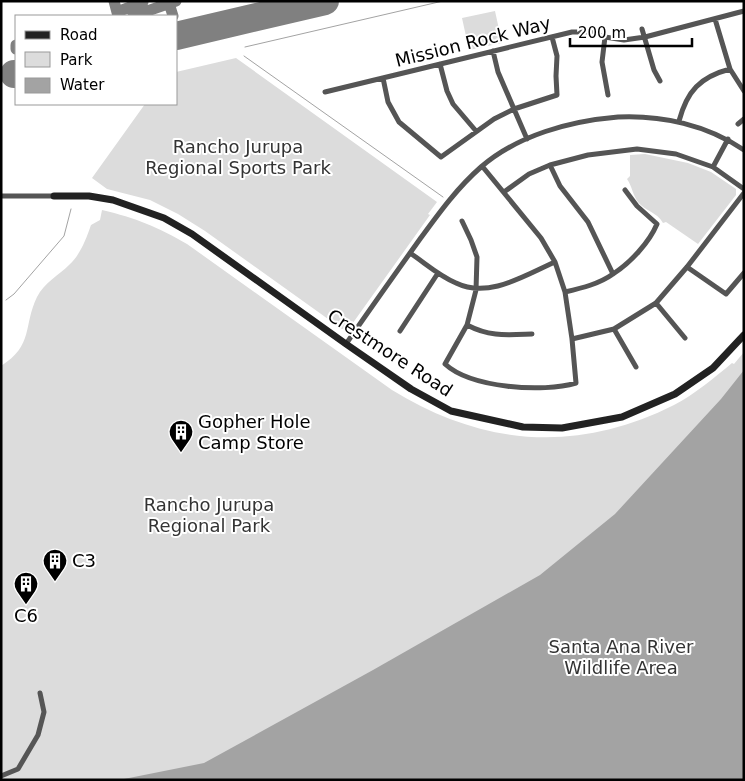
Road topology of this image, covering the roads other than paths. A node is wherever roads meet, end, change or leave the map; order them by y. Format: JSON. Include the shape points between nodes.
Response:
{"nodes":[{"id":1,"x":744,"y":11,"type":"edge"},
{"id":2,"x":715,"y":18,"type":"junction"},
{"id":3,"x":642,"y":29,"type":"dead end"},
{"id":4,"x":552,"y":37,"type":"junction"},
{"id":5,"x":605,"y":37,"type":"junction"},
{"id":6,"x":645,"y":37,"type":"junction"},
{"id":7,"x":493,"y":51,"type":"junction"},
{"id":8,"x":440,"y":64,"type":"junction"},
{"id":9,"x":730,"y":69,"type":"junction"},
{"id":10,"x":383,"y":78,"type":"junction"},
{"id":11,"x":660,"y":80,"type":"dead end"},
{"id":12,"x":744,"y":91,"type":"edge"},
{"id":13,"x":326,"y":92,"type":"dead end"},
{"id":14,"x":608,"y":95,"type":"dead end"},
{"id":15,"x":514,"y":109,"type":"junction"},
{"id":16,"x":744,"y":119,"type":"edge"},
{"id":17,"x":679,"y":122,"type":"junction"},
{"id":18,"x":738,"y":124,"type":"dead end"},
{"id":19,"x":476,"y":131,"type":"junction"},
{"id":20,"x":527,"y":139,"type":"junction"},
{"id":21,"x":728,"y":139,"type":"junction"},
{"id":22,"x":744,"y":150,"type":"edge"},
{"id":23,"x":550,"y":165,"type":"junction"},
{"id":24,"x":482,"y":166,"type":"junction"},
{"id":25,"x":713,"y":168,"type":"junction"},
{"id":26,"x":626,"y":190,"type":"dead end"},
{"id":27,"x":744,"y":191,"type":"edge"},
{"id":28,"x":504,"y":192,"type":"junction"},
{"id":29,"x":1,"y":196,"type":"edge"},
{"id":30,"x":54,"y":196,"type":"joint"},
{"id":31,"x":462,"y":221,"type":"dead end"},
{"id":32,"x":410,"y":253,"type":"junction"},
{"id":33,"x":555,"y":262,"type":"junction"},
{"id":34,"x":687,"y":267,"type":"junction"},
{"id":35,"x":438,"y":273,"type":"junction"},
{"id":36,"x":744,"y":273,"type":"edge"},
{"id":37,"x":614,"y":274,"type":"junction"},
{"id":38,"x":476,"y":290,"type":"junction"},
{"id":39,"x":565,"y":292,"type":"junction"},
{"id":40,"x":656,"y":303,"type":"junction"},
{"id":41,"x":467,"y":325,"type":"junction"},
{"id":42,"x":614,"y":329,"type":"junction"},
{"id":43,"x":400,"y":331,"type":"dead end"},
{"id":44,"x":532,"y":334,"type":"dead end"},
{"id":45,"x":744,"y":334,"type":"edge"},
{"id":46,"x":685,"y":338,"type":"dead end"},
{"id":47,"x":572,"y":339,"type":"junction"},
{"id":48,"x":346,"y":344,"type":"junction"},
{"id":49,"x":636,"y":367,"type":"dead end"},
{"id":50,"x":40,"y":694,"type":"dead end"},
{"id":51,"x":1,"y":776,"type":"edge"}],
"edges":[{"from":1,"to":2,"type":"street","name":"Mission Rock Way"},
{"from":2,"to":6,"type":"street","name":"Mission Rock Way"},
{"from":2,"to":9,"type":"street"},
{"from":3,"to":6,"type":"street"},
{"from":4,"to":5,"type":"street","name":"Mission Rock Way","via":[[591,32]]},
{"from":4,"to":7,"type":"street","name":"Mission Rock Way"},
{"from":4,"to":15,"type":"street","via":[[557,56],[557,95]]},
{"from":5,"to":6,"type":"street","name":"Mission Rock Way","via":[[624,40]]},
{"from":5,"to":14,"type":"street","via":[[602,62]]},
{"from":6,"to":11,"type":"street"},
{"from":7,"to":8,"type":"street","name":"Mission Rock Way"},
{"from":7,"to":15,"type":"street"},
{"from":8,"to":10,"type":"street","name":"Mission Rock Way"},
{"from":8,"to":19,"type":"street","via":[[447,91]]},
{"from":9,"to":12,"type":"street"},
{"from":9,"to":17,"type":"street","via":[[716,73],[692,90]]},
{"from":10,"to":13,"type":"street","name":"Mission Rock Way"},
{"from":10,"to":19,"type":"street","via":[[388,102],[399,122],[441,158]]},
{"from":15,"to":19,"type":"street"},
{"from":15,"to":20,"type":"street"},
{"from":16,"to":18,"type":"street"},
{"from":17,"to":20,"type":"street","via":[[641,116],[602,119],[565,126]]},
{"from":17,"to":21,"type":"street"},
{"from":20,"to":24,"type":"street"},
{"from":21,"to":22,"type":"street"},
{"from":21,"to":25,"type":"street"},
{"from":23,"to":25,"type":"street","via":[[588,155],[637,149],[676,154]]},
{"from":23,"to":28,"type":"street","via":[[529,174]]},
{"from":23,"to":37,"type":"street","via":[[560,186],[588,222]]},
{"from":24,"to":28,"type":"street"},
{"from":24,"to":32,"type":"street","via":[[458,188]]},
{"from":25,"to":27,"type":"street"},
{"from":26,"to":37,"type":"street","via":[[637,206],[657,224],[643,246]]},
{"from":27,"to":34,"type":"street"},
{"from":28,"to":33,"type":"street","via":[[541,238]]},
{"from":29,"to":30,"type":"street"},
{"from":30,"to":48,"type":"street","name":"Crestmore Road","via":[[113,200],[164,218],[192,234]]},
{"from":31,"to":38,"type":"street","via":[[477,257]]},
{"from":32,"to":35,"type":"street"},
{"from":32,"to":48,"type":"street"},
{"from":33,"to":38,"type":"street","via":[[503,285]]},
{"from":33,"to":39,"type":"street"},
{"from":34,"to":36,"type":"street","via":[[726,294]]},
{"from":34,"to":40,"type":"street"},
{"from":35,"to":38,"type":"street","via":[[456,284]]},
{"from":35,"to":43,"type":"street"},
{"from":37,"to":39,"type":"street"},
{"from":38,"to":41,"type":"street"},
{"from":39,"to":47,"type":"street"},
{"from":40,"to":42,"type":"street"},
{"from":40,"to":46,"type":"street"},
{"from":41,"to":44,"type":"street","via":[[499,336]]},
{"from":41,"to":47,"type":"street","via":[[445,364],[462,375],[499,386],[534,389],[576,383]]},
{"from":42,"to":47,"type":"street"},
{"from":42,"to":49,"type":"street"},
{"from":45,"to":48,"type":"street","name":"Crestmore Road","via":[[713,368],[676,394],[622,417],[562,428],[522,428],[451,411],[411,389]]},
{"from":50,"to":51,"type":"street","via":[[44,712],[38,735],[18,769]]}]}
